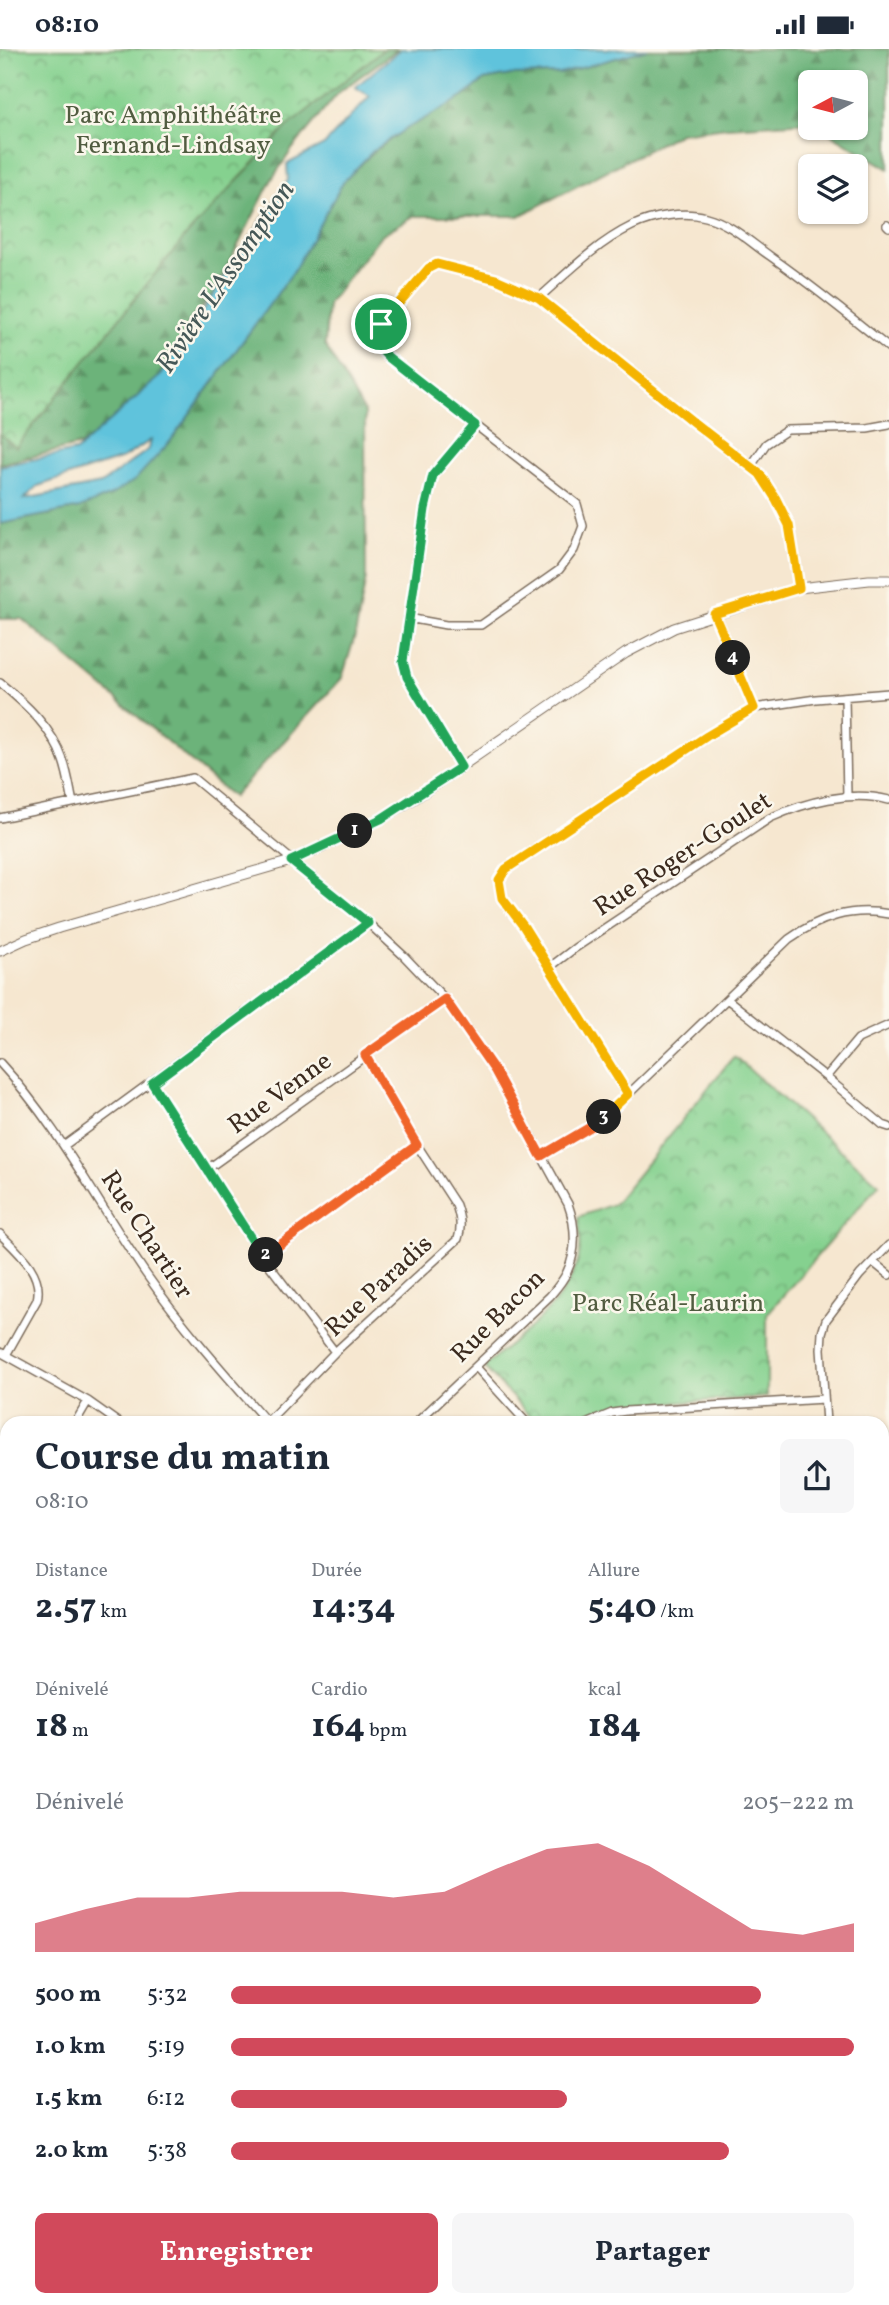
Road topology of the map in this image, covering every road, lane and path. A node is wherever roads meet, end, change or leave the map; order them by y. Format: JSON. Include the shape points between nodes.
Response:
{"nodes":[{"id":1,"x":539,"y":298,"type":"junction"},
{"id":2,"x":889,"y":348,"type":"edge"},
{"id":3,"x":889,"y":424,"type":"edge"},
{"id":4,"x":475,"y":425,"type":"junction"},
{"id":5,"x":751,"y":466,"type":"junction"},
{"id":6,"x":889,"y":580,"type":"edge"},
{"id":7,"x":799,"y":588,"type":"junction"},
{"id":8,"x":714,"y":614,"type":"junction"},
{"id":9,"x":408,"y":618,"type":"junction"},
{"id":10,"x":0,"y":683,"type":"edge"},
{"id":11,"x":889,"y":693,"type":"edge"},
{"id":12,"x":845,"y":697,"type":"junction"},
{"id":13,"x":754,"y":708,"type":"junction"},
{"id":14,"x":461,"y":767,"type":"junction"},
{"id":15,"x":847,"y":796,"type":"junction"},
{"id":16,"x":889,"y":800,"type":"edge"},
{"id":17,"x":73,"y":803,"type":"junction"},
{"id":18,"x":0,"y":818,"type":"edge"},
{"id":19,"x":291,"y":861,"type":"junction"},
{"id":20,"x":889,"y":914,"type":"edge"},
{"id":21,"x":368,"y":923,"type":"junction"},
{"id":22,"x":0,"y":951,"type":"edge"},
{"id":23,"x":550,"y":967,"type":"junction"},
{"id":24,"x":445,"y":999,"type":"junction"},
{"id":25,"x":727,"y":999,"type":"junction"},
{"id":26,"x":889,"y":1025,"type":"edge"},
{"id":27,"x":365,"y":1055,"type":"junction"},
{"id":28,"x":0,"y":1063,"type":"edge"},
{"id":29,"x":826,"y":1077,"type":"junction"},
{"id":30,"x":152,"y":1083,"type":"junction"},
{"id":31,"x":628,"y":1094,"type":"junction"},
{"id":32,"x":889,"y":1127,"type":"edge"},
{"id":33,"x":65,"y":1145,"type":"junction"},
{"id":34,"x":417,"y":1145,"type":"junction"},
{"id":35,"x":541,"y":1156,"type":"junction"},
{"id":36,"x":206,"y":1170,"type":"junction"},
{"id":37,"x":0,"y":1234,"type":"edge"},
{"id":38,"x":889,"y":1245,"type":"edge"},
{"id":39,"x":263,"y":1257,"type":"junction"},
{"id":40,"x":873,"y":1262,"type":"junction"},
{"id":41,"x":889,"y":1275,"type":"edge"},
{"id":42,"x":335,"y":1352,"type":"junction"},
{"id":43,"x":3,"y":1353,"type":"edge"},
{"id":44,"x":476,"y":1367,"type":"junction"},
{"id":45,"x":824,"y":1399,"type":"junction"},
{"id":46,"x":88,"y":1401,"type":"junction"},
{"id":47,"x":79,"y":1416,"type":"edge"},
{"id":48,"x":109,"y":1416,"type":"edge"},
{"id":49,"x":262,"y":1416,"type":"edge"},
{"id":50,"x":273,"y":1416,"type":"edge"},
{"id":51,"x":424,"y":1416,"type":"edge"},
{"id":52,"x":521,"y":1416,"type":"edge"},
{"id":53,"x":605,"y":1416,"type":"edge"},
{"id":54,"x":825,"y":1416,"type":"edge"}],
"edges":[{"from":1,"to":2,"type":"street","via":[[583,258],[633,226],[667,216],[704,216],[748,240]]},
{"from":1,"to":4,"type":"street","via":[[496,279],[437,264],[381,324],[377,345],[388,357]]},
{"from":1,"to":5,"type":"street"},
{"from":3,"to":5,"type":"street","via":[[787,430],[766,444]]},
{"from":4,"to":9,"type":"street","via":[[433,475]]},
{"from":4,"to":9,"type":"street","via":[[577,504],[583,526],[574,550],[559,570],[481,625]]},
{"from":5,"to":7,"type":"street","via":[[789,525]]},
{"from":6,"to":7,"type":"street"},
{"from":7,"to":8,"type":"street"},
{"from":8,"to":13,"type":"street"},
{"from":8,"to":14,"type":"street","via":[[626,653]]},
{"from":9,"to":14,"type":"street","via":[[403,661],[407,677]]},
{"from":10,"to":17,"type":"street","via":[[24,703],[57,746]]},
{"from":11,"to":12,"type":"street"},
{"from":12,"to":13,"type":"street"},
{"from":12,"to":15,"type":"street"},
{"from":13,"to":23,"type":"street","via":[[506,869],[499,880],[502,898]]},
{"from":14,"to":19,"type":"street","via":[[381,819]]},
{"from":15,"to":16,"type":"street","name":"Rue Roger-Goulet"},
{"from":15,"to":23,"type":"street","name":"Rue Roger-Goulet","via":[[789,809],[755,827]]},
{"from":17,"to":18,"type":"street"},
{"from":17,"to":19,"type":"street","name":"Rue Bacon","via":[[192,778]]},
{"from":19,"to":21,"type":"street","name":"Rue Bacon"},
{"from":19,"to":22,"type":"street","via":[[80,922]]},
{"from":20,"to":25,"type":"street","via":[[848,912],[807,926]]},
{"from":21,"to":24,"type":"street","name":"Rue Bacon"},
{"from":21,"to":30,"type":"street"},
{"from":23,"to":31,"type":"street"},
{"from":24,"to":27,"type":"street","name":"Rue Venne"},
{"from":24,"to":35,"type":"street","name":"Rue Bacon","via":[[495,1071]]},
{"from":25,"to":29,"type":"street"},
{"from":25,"to":31,"type":"street"},
{"from":26,"to":29,"type":"street","via":[[858,1039]]},
{"from":27,"to":34,"type":"street","name":"Rue Paradis"},
{"from":27,"to":36,"type":"street","name":"Rue Venne"},
{"from":28,"to":33,"type":"street","name":"Rue Chartier"},
{"from":29,"to":32,"type":"street"},
{"from":30,"to":33,"type":"street"},
{"from":30,"to":36,"type":"street"},
{"from":31,"to":35,"type":"street","via":[[592,1126]]},
{"from":33,"to":49,"type":"street","name":"Rue Chartier","via":[[185,1328]]},
{"from":34,"to":39,"type":"street"},
{"from":34,"to":42,"type":"street","name":"Rue Paradis","via":[[456,1205],[461,1231]]},
{"from":35,"to":44,"type":"street","name":"Rue Bacon","via":[[573,1218],[575,1239],[567,1273],[551,1296]]},
{"from":36,"to":39,"type":"street"},
{"from":37,"to":43,"type":"street","via":[[20,1254],[39,1291]]},
{"from":38,"to":40,"type":"street"},
{"from":39,"to":42,"type":"street"},
{"from":40,"to":41,"type":"street"},
{"from":40,"to":45,"type":"street","via":[[826,1319],[821,1349]]},
{"from":42,"to":50,"type":"street","name":"Rue Paradis"},
{"from":43,"to":46,"type":"street"},
{"from":44,"to":51,"type":"street","name":"Rue Bacon"},
{"from":44,"to":52,"type":"street"},
{"from":45,"to":53,"type":"street"},
{"from":45,"to":54,"type":"street"},
{"from":46,"to":47,"type":"street"},
{"from":46,"to":48,"type":"street"}]}
